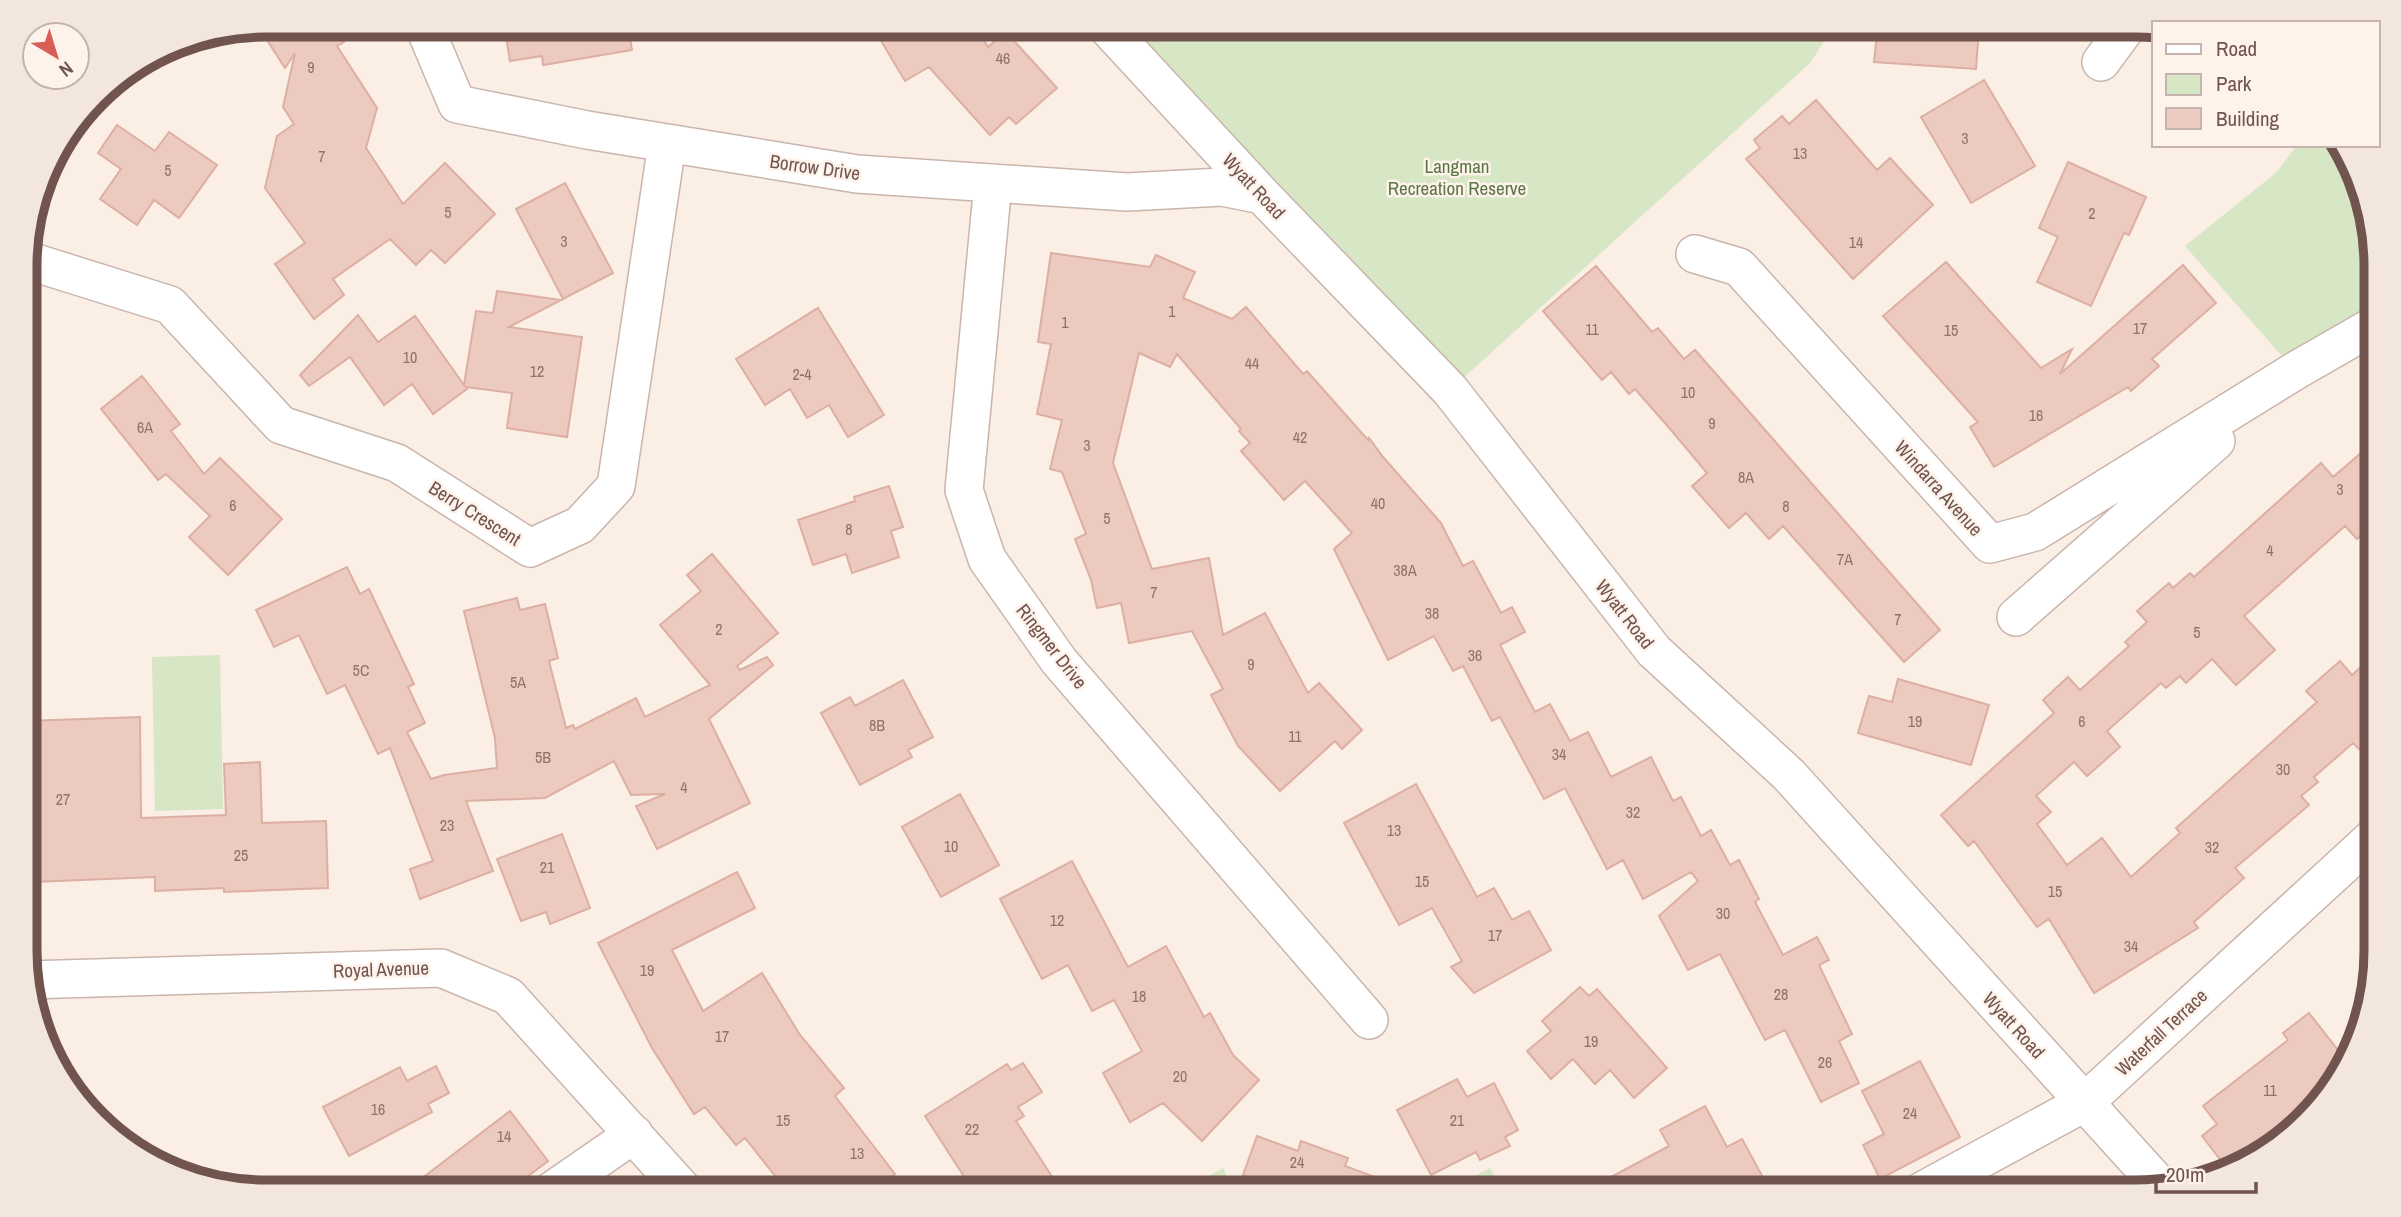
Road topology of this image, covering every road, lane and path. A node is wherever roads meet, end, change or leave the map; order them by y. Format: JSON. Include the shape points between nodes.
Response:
{"nodes":[{"id":1,"x":429,"y":37,"type":"edge"},
{"id":2,"x":1116,"y":37,"type":"edge"},
{"id":3,"x":2119,"y":37,"type":"edge"},
{"id":4,"x":2101,"y":62,"type":"dead end"},
{"id":5,"x":667,"y":144,"type":"junction"},
{"id":6,"x":993,"y":183,"type":"junction"},
{"id":7,"x":1262,"y":195,"type":"junction"},
{"id":8,"x":1695,"y":254,"type":"dead end"},
{"id":9,"x":37,"y":263,"type":"edge"},
{"id":10,"x":2364,"y":331,"type":"edge"},
{"id":11,"x":2295,"y":371,"type":"junction"},
{"id":12,"x":2016,"y":617,"type":"dead end"},
{"id":13,"x":2364,"y":846,"type":"edge"},
{"id":14,"x":39,"y":980,"type":"edge"},
{"id":15,"x":1370,"y":1020,"type":"dead end"},
{"id":16,"x":2084,"y":1103,"type":"junction"},
{"id":17,"x":634,"y":1134,"type":"junction"},
{"id":18,"x":568,"y":1180,"type":"edge"},
{"id":19,"x":674,"y":1180,"type":"edge"},
{"id":20,"x":1942,"y":1180,"type":"edge"},
{"id":21,"x":2154,"y":1180,"type":"edge"}],
"edges":[{"from":1,"to":5,"type":"street","name":"Borrow Drive","via":[[457,104]]},
{"from":2,"to":7,"type":"street","name":"Wyatt Road"},
{"from":3,"to":4,"type":"street"},
{"from":5,"to":6,"type":"street","name":"Borrow Drive","via":[[857,174]]},
{"from":5,"to":9,"type":"street","name":"Berry Crescent","via":[[616,486],[580,525],[530,548],[397,463],[281,425],[170,305]]},
{"from":6,"to":7,"type":"street","name":"Borrow Drive","via":[[1127,192],[1222,187]]},
{"from":6,"to":15,"type":"street","name":"Ringmer Drive","via":[[964,490],[986,559],[1059,661]]},
{"from":7,"to":16,"type":"street","name":"Wyatt Road","via":[[1450,390],[1654,651],[1789,775]]},
{"from":8,"to":11,"type":"street","name":"Windarra Avenue","via":[[1739,267],[1990,544],[2035,532]]},
{"from":10,"to":11,"type":"street","name":"Windarra Avenue"},
{"from":11,"to":12,"type":"street","name":"Windarra Avenue"},
{"from":13,"to":16,"type":"street","name":"Waterfall Terrace"},
{"from":14,"to":17,"type":"street","name":"Royal Avenue","via":[[441,968],[508,996]]},
{"from":16,"to":20,"type":"street","name":"Waterfall Terrace"},
{"from":16,"to":21,"type":"street","name":"Wyatt Road"},
{"from":17,"to":18,"type":"street"},
{"from":17,"to":19,"type":"street","name":"Royal Avenue"}]}
